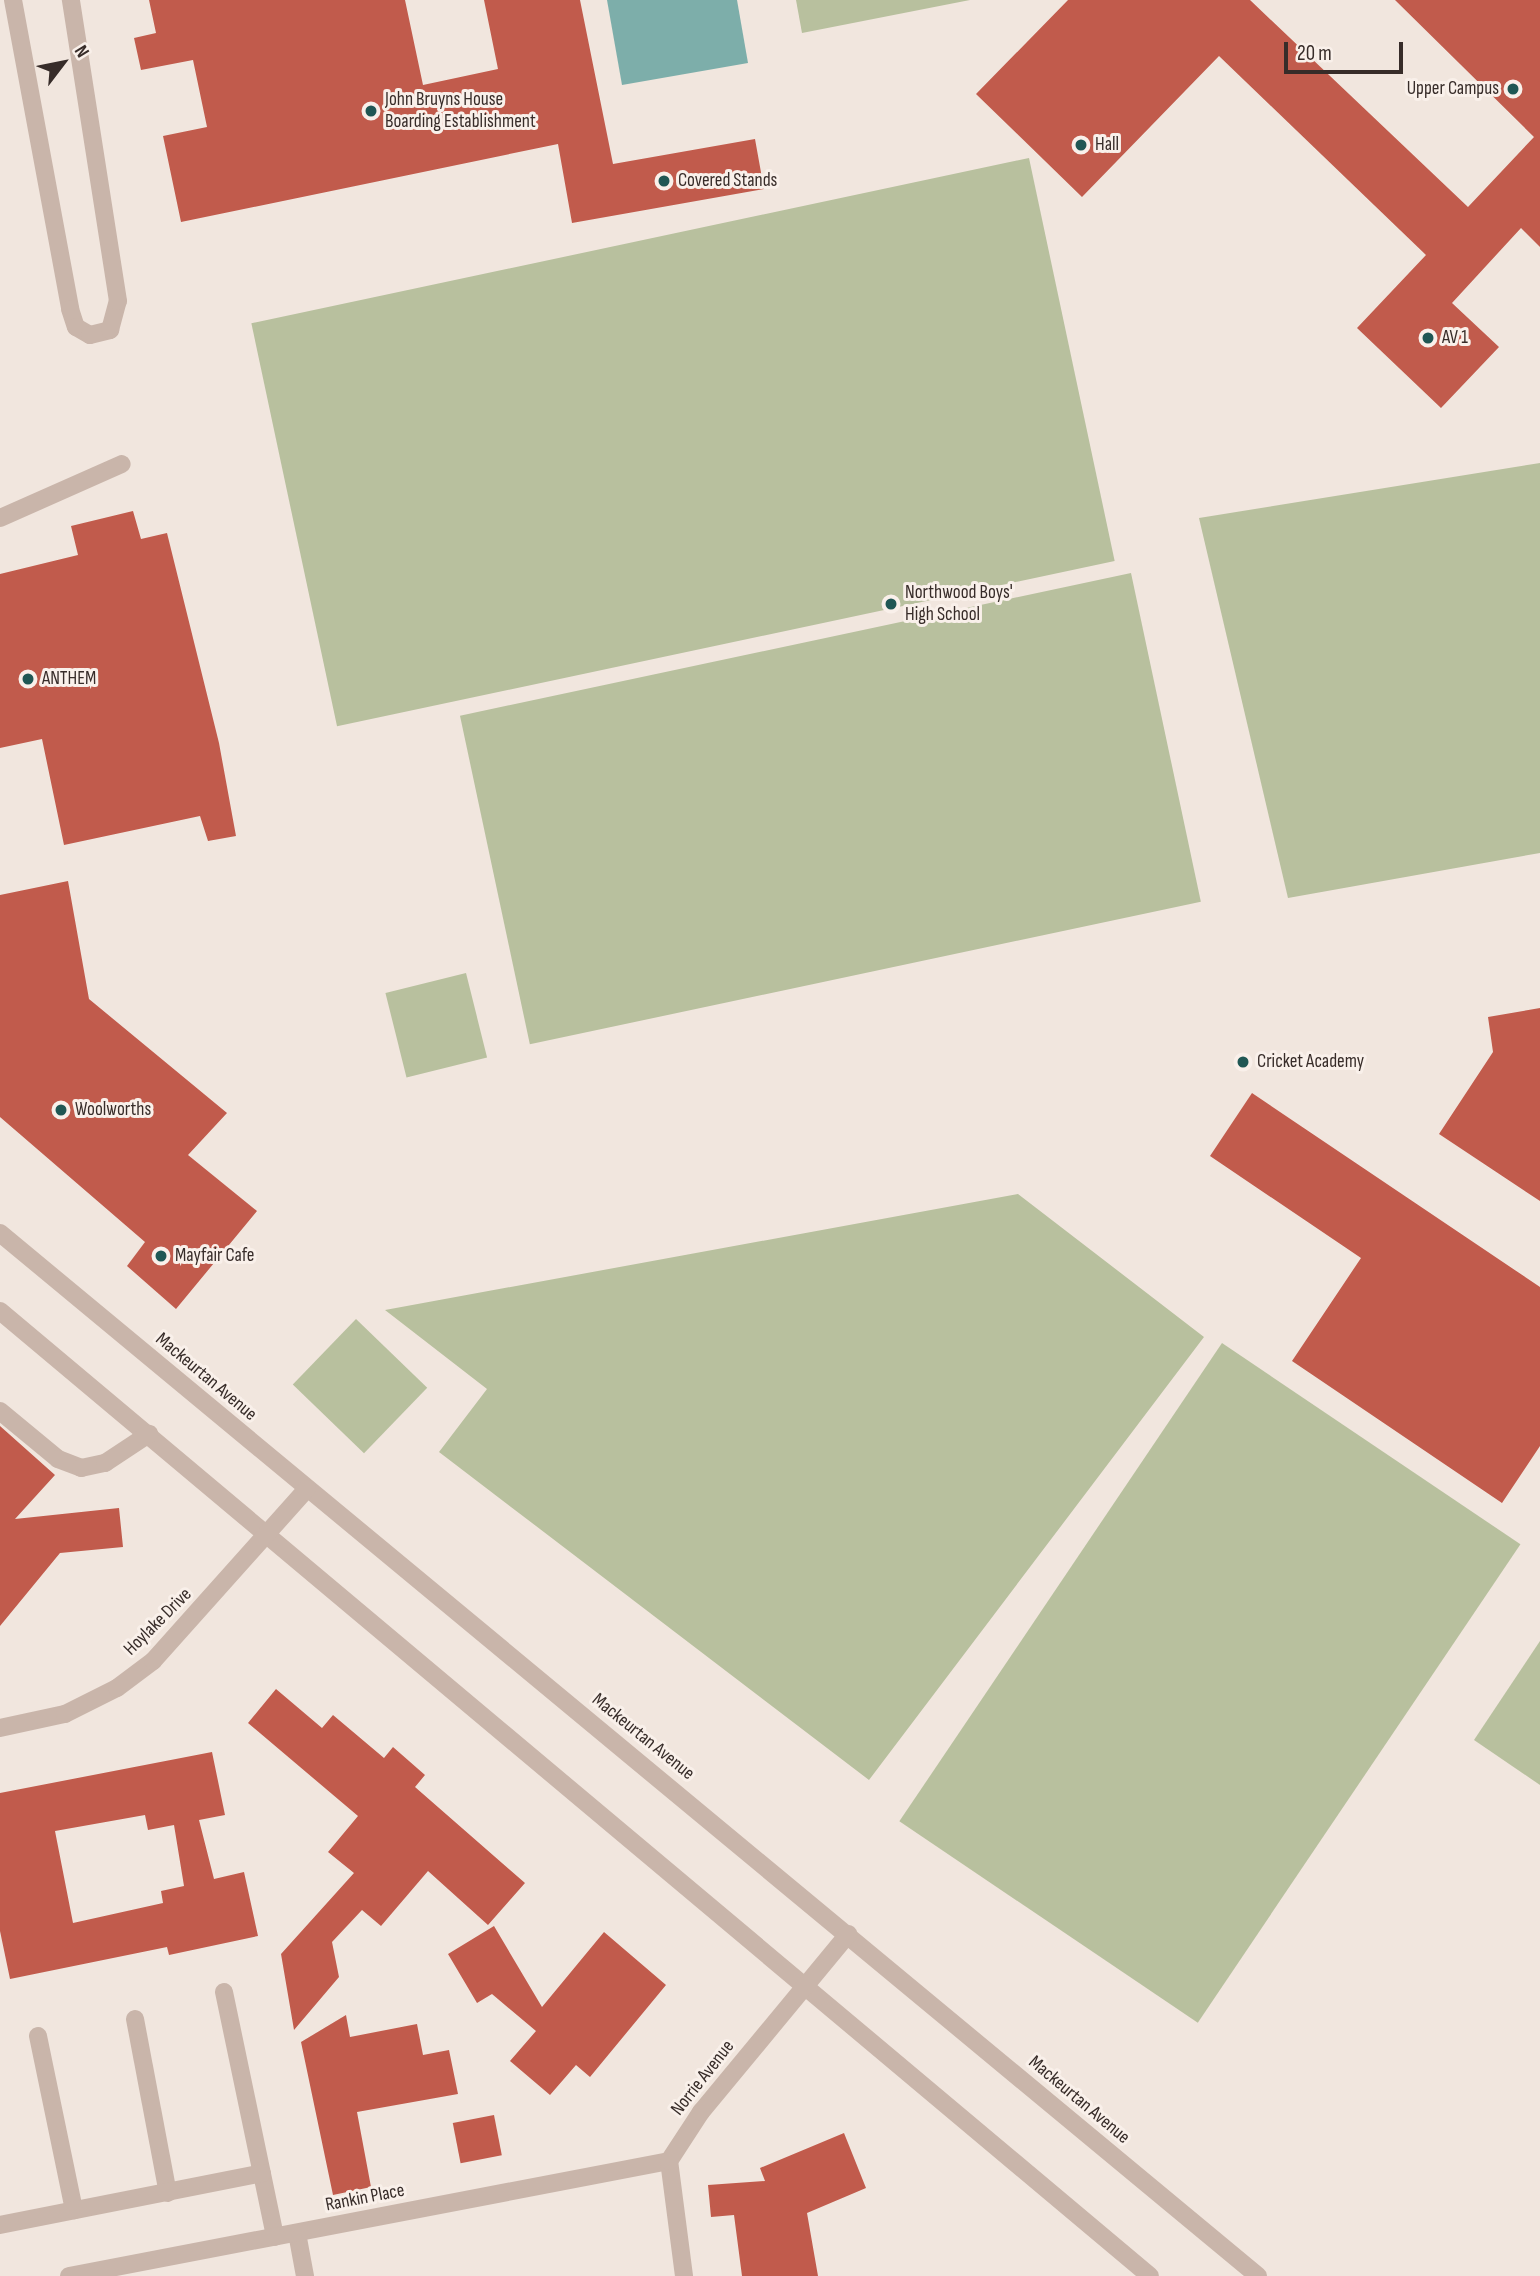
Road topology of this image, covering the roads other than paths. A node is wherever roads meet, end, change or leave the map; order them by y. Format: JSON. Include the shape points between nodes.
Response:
{"nodes":[{"id":1,"x":13,"y":0,"type":"edge"},
{"id":2,"x":71,"y":0,"type":"edge"},
{"id":3,"x":122,"y":464,"type":"dead end"},
{"id":4,"x":0,"y":518,"type":"edge"},
{"id":5,"x":0,"y":1233,"type":"edge"},
{"id":6,"x":0,"y":1311,"type":"edge"},
{"id":7,"x":0,"y":1411,"type":"edge"},
{"id":8,"x":149,"y":1434,"type":"junction"},
{"id":9,"x":307,"y":1489,"type":"junction"},
{"id":10,"x":270,"y":1534,"type":"junction"},
{"id":11,"x":0,"y":1728,"type":"edge"},
{"id":12,"x":848,"y":1934,"type":"junction"},
{"id":13,"x":804,"y":1986,"type":"junction"},
{"id":14,"x":224,"y":1992,"type":"dead end"},
{"id":15,"x":135,"y":2019,"type":"dead end"},
{"id":16,"x":38,"y":2036,"type":"dead end"},
{"id":17,"x":669,"y":2161,"type":"junction"},
{"id":18,"x":262,"y":2173,"type":"junction"},
{"id":19,"x":168,"y":2193,"type":"junction"},
{"id":20,"x":74,"y":2210,"type":"junction"},
{"id":21,"x":0,"y":2225,"type":"edge"},
{"id":22,"x":297,"y":2232,"type":"junction"},
{"id":23,"x":275,"y":2237,"type":"junction"},
{"id":24,"x":69,"y":2276,"type":"edge"},
{"id":25,"x":305,"y":2276,"type":"edge"},
{"id":26,"x":684,"y":2276,"type":"edge"},
{"id":27,"x":1150,"y":2276,"type":"edge"},
{"id":28,"x":1258,"y":2276,"type":"edge"}],
"edges":[{"from":1,"to":2,"type":"street","via":[[72,320],[82,334],[90,335],[110,330],[118,301]]},
{"from":3,"to":4,"type":"street"},
{"from":5,"to":9,"type":"street","name":"Mackeurtan Avenue"},
{"from":6,"to":8,"type":"street"},
{"from":7,"to":8,"type":"street","via":[[58,1460],[81,1468],[105,1463]]},
{"from":8,"to":10,"type":"street"},
{"from":9,"to":10,"type":"street","name":"Hoylake Drive"},
{"from":9,"to":12,"type":"street","name":"Mackeurtan Avenue"},
{"from":10,"to":11,"type":"street","name":"Hoylake Drive","via":[[153,1661],[117,1688],[65,1714]]},
{"from":10,"to":13,"type":"street"},
{"from":12,"to":13,"type":"street","name":"Norrie Avenue"},
{"from":12,"to":28,"type":"street","name":"Mackeurtan Avenue"},
{"from":13,"to":17,"type":"street","name":"Norrie Avenue","via":[[701,2112]]},
{"from":13,"to":27,"type":"street"},
{"from":14,"to":18,"type":"street"},
{"from":15,"to":19,"type":"street"},
{"from":16,"to":20,"type":"street"},
{"from":17,"to":22,"type":"street","name":"Rankin Place"},
{"from":17,"to":26,"type":"street"},
{"from":18,"to":19,"type":"street"},
{"from":18,"to":23,"type":"street"},
{"from":19,"to":20,"type":"street"},
{"from":20,"to":21,"type":"street"},
{"from":22,"to":23,"type":"street","name":"Rankin Place"},
{"from":22,"to":25,"type":"street"},
{"from":23,"to":24,"type":"street","name":"Rankin Place"}]}
